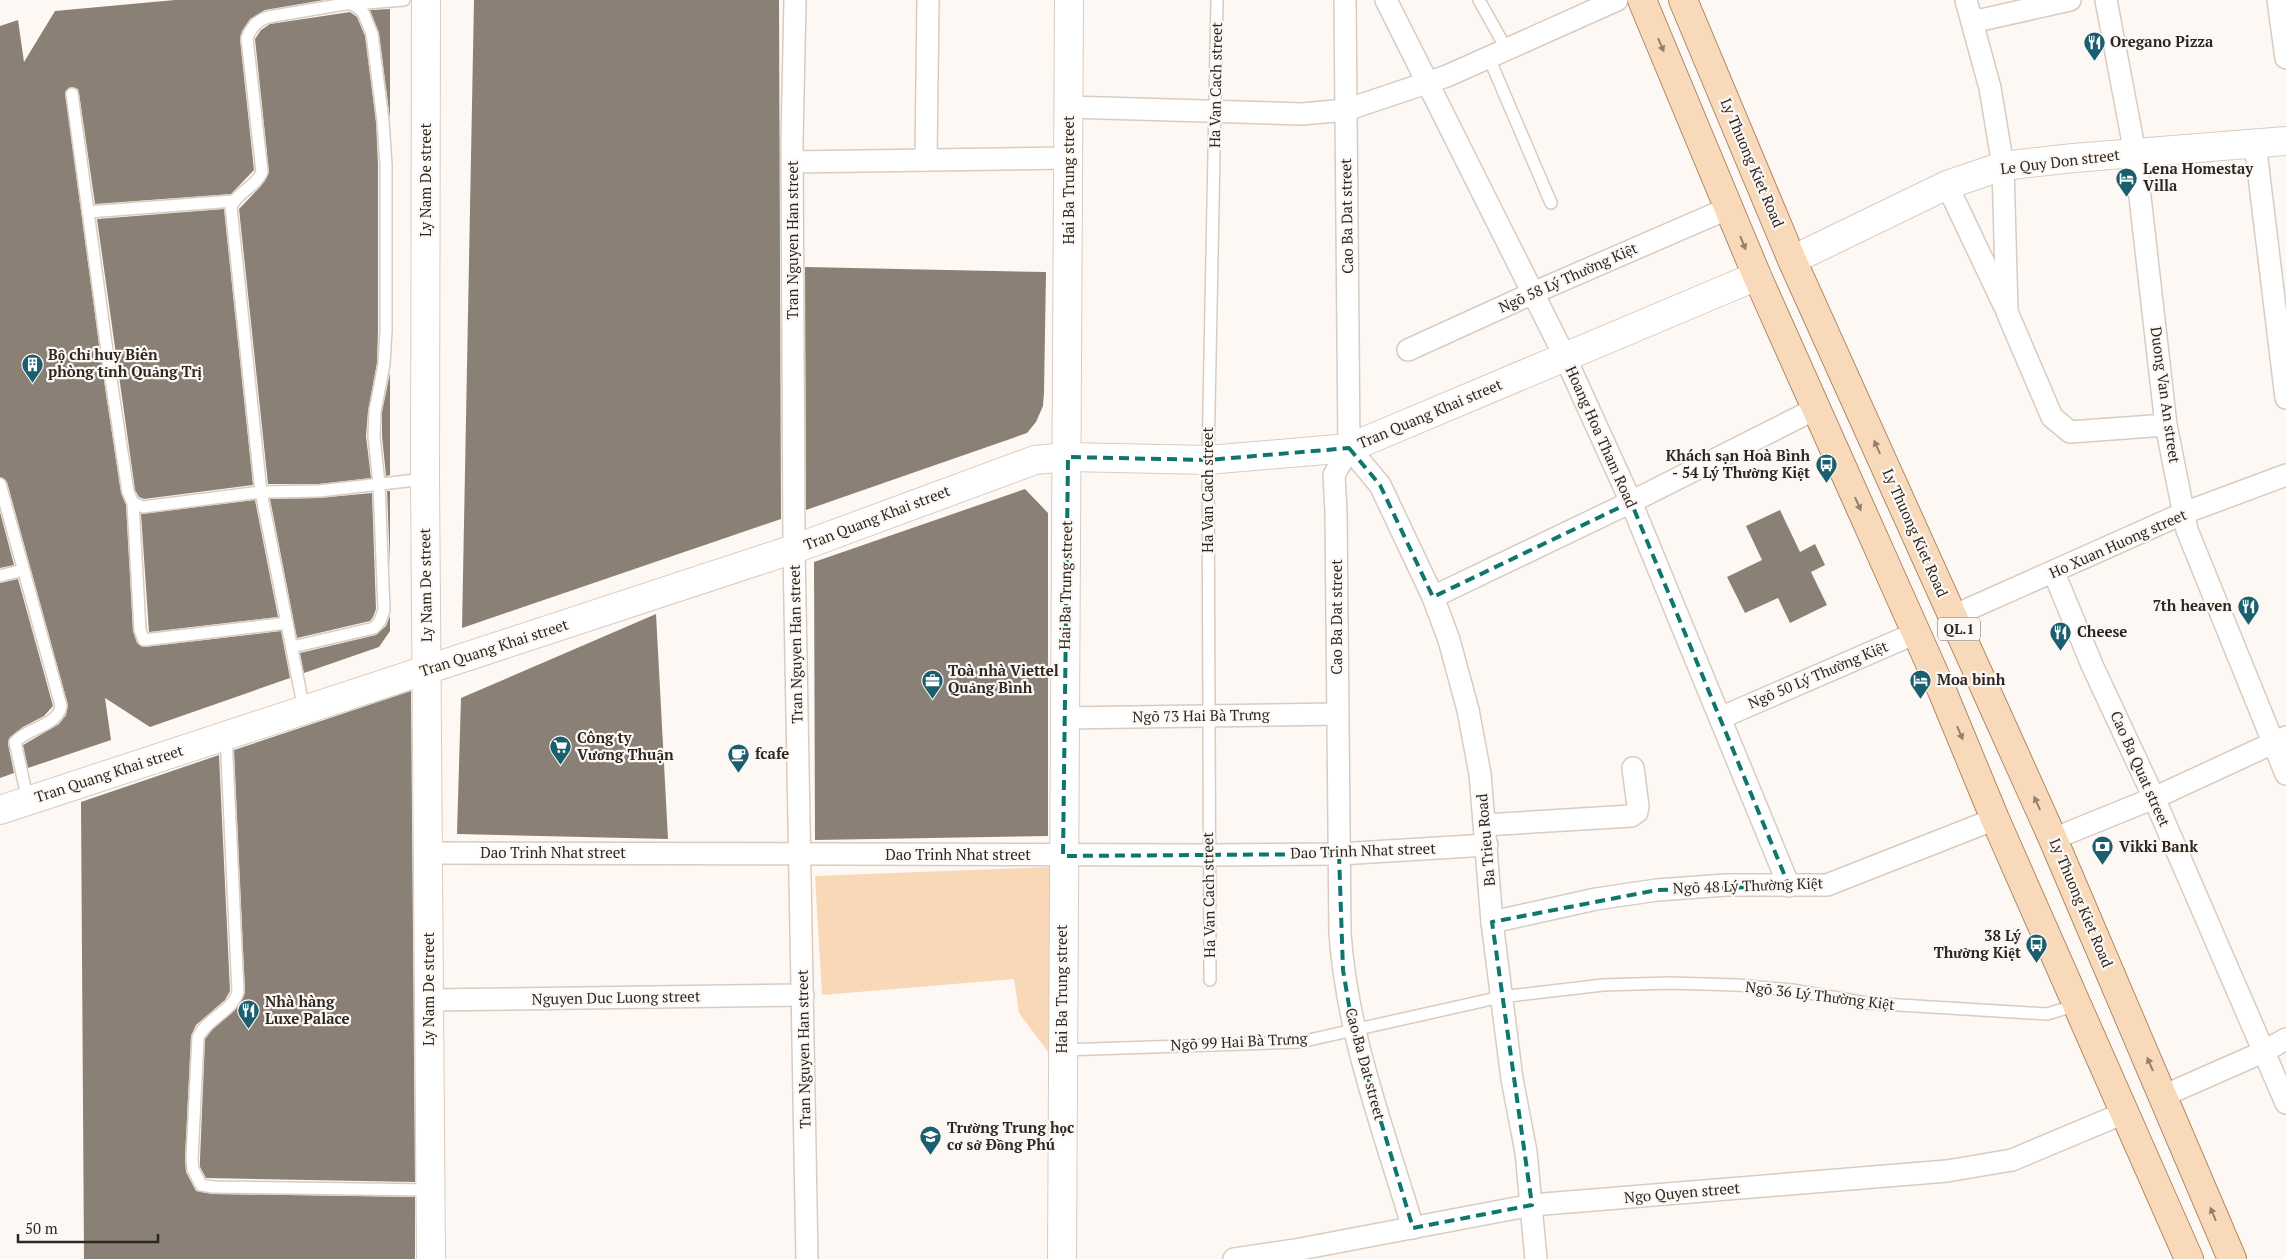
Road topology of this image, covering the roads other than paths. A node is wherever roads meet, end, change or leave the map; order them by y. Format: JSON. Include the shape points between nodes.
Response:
{"nodes":[{"id":1,"x":404,"y":0,"type":"edge"},
{"id":2,"x":426,"y":0,"type":"edge"},
{"id":3,"x":795,"y":0,"type":"edge"},
{"id":4,"x":928,"y":0,"type":"edge"},
{"id":5,"x":1070,"y":0,"type":"edge"},
{"id":6,"x":1217,"y":0,"type":"edge"},
{"id":7,"x":1345,"y":0,"type":"edge"},
{"id":8,"x":1386,"y":0,"type":"edge"},
{"id":9,"x":1480,"y":0,"type":"edge"},
{"id":10,"x":1617,"y":0,"type":"edge"},
{"id":11,"x":1642,"y":0,"type":"edge"},
{"id":12,"x":1683,"y":0,"type":"edge"},
{"id":13,"x":1966,"y":0,"type":"edge"},
{"id":14,"x":2070,"y":0,"type":"edge"},
{"id":15,"x":2106,"y":0,"type":"edge"},
{"id":16,"x":2278,"y":0,"type":"edge"},
{"id":17,"x":353,"y":4,"type":"junction"},
{"id":18,"x":1972,"y":22,"type":"junction"},
{"id":19,"x":1498,"y":54,"type":"junction"},
{"id":20,"x":2286,"y":58,"type":"edge"},
{"id":21,"x":1429,"y":83,"type":"junction"},
{"id":22,"x":72,"y":94,"type":"dead end"},
{"id":23,"x":1069,"y":107,"type":"junction"},
{"id":24,"x":1216,"y":110,"type":"junction"},
{"id":25,"x":1346,"y":110,"type":"junction"},
{"id":26,"x":2286,"y":142,"type":"edge"},
{"id":27,"x":2255,"y":143,"type":"junction"},
{"id":28,"x":2136,"y":153,"type":"junction"},
{"id":29,"x":1069,"y":158,"type":"junction"},
{"id":30,"x":926,"y":160,"type":"junction"},
{"id":31,"x":792,"y":162,"type":"junction"},
{"id":32,"x":2003,"y":166,"type":"junction"},
{"id":33,"x":1947,"y":186,"type":"junction"},
{"id":34,"x":233,"y":201,"type":"junction"},
{"id":35,"x":1551,"y":203,"type":"dead end"},
{"id":36,"x":1729,"y":208,"type":"junction"},
{"id":37,"x":88,"y":212,"type":"junction"},
{"id":38,"x":1792,"y":260,"type":"junction"},
{"id":39,"x":1756,"y":276,"type":"junction"},
{"id":40,"x":1533,"y":293,"type":"junction"},
{"id":41,"x":2008,"y":312,"type":"junction"},
{"id":42,"x":1408,"y":350,"type":"dead end"},
{"id":43,"x":1565,"y":357,"type":"junction"},
{"id":44,"x":2286,"y":398,"type":"edge"},
{"id":45,"x":1815,"y":409,"type":"junction"},
{"id":46,"x":2166,"y":425,"type":"junction"},
{"id":47,"x":1349,"y":448,"type":"junction"},
{"id":48,"x":1068,"y":457,"type":"junction"},
{"id":49,"x":1208,"y":460,"type":"junction"},
{"id":50,"x":2286,"y":475,"type":"edge"},
{"id":51,"x":425,"y":479,"type":"junction"},
{"id":52,"x":0,"y":484,"type":"edge"},
{"id":53,"x":379,"y":484,"type":"junction"},
{"id":54,"x":261,"y":492,"type":"junction"},
{"id":55,"x":1631,"y":502,"type":"junction"},
{"id":56,"x":133,"y":503,"type":"junction"},
{"id":57,"x":2184,"y":513,"type":"junction"},
{"id":58,"x":794,"y":549,"type":"junction"},
{"id":59,"x":23,"y":570,"type":"junction"},
{"id":60,"x":2054,"y":573,"type":"junction"},
{"id":61,"x":0,"y":576,"type":"edge"},
{"id":62,"x":1433,"y":597,"type":"junction"},
{"id":63,"x":1952,"y":616,"type":"junction"},
{"id":64,"x":287,"y":623,"type":"junction"},
{"id":65,"x":1916,"y":633,"type":"junction"},
{"id":66,"x":292,"y":647,"type":"junction"},
{"id":67,"x":427,"y":670,"type":"junction"},
{"id":68,"x":1980,"y":676,"type":"junction"},
{"id":69,"x":1943,"y":693,"type":"junction"},
{"id":70,"x":304,"y":710,"type":"junction"},
{"id":71,"x":1338,"y":714,"type":"junction"},
{"id":72,"x":1208,"y":716,"type":"junction"},
{"id":73,"x":1064,"y":718,"type":"junction"},
{"id":74,"x":1720,"y":718,"type":"junction"},
{"id":75,"x":226,"y":736,"type":"junction"},
{"id":76,"x":2280,"y":740,"type":"edge"},
{"id":77,"x":1632,"y":768,"type":"dead end"},
{"id":78,"x":2286,"y":774,"type":"edge"},
{"id":79,"x":2154,"y":798,"type":"junction"},
{"id":80,"x":28,"y":801,"type":"junction"},
{"id":81,"x":0,"y":810,"type":"edge"},
{"id":82,"x":1995,"y":819,"type":"junction"},
{"id":83,"x":1486,"y":835,"type":"junction"},
{"id":84,"x":2053,"y":839,"type":"junction"},
{"id":85,"x":428,"y":853,"type":"junction"},
{"id":86,"x":1339,"y":854,"type":"junction"},
{"id":87,"x":800,"y":855,"type":"junction"},
{"id":88,"x":1208,"y":855,"type":"junction"},
{"id":89,"x":1063,"y":856,"type":"junction"},
{"id":90,"x":1789,"y":886,"type":"junction"},
{"id":91,"x":1492,"y":922,"type":"junction"},
{"id":92,"x":1210,"y":980,"type":"dead end"},
{"id":93,"x":803,"y":995,"type":"junction"},
{"id":94,"x":1501,"y":996,"type":"junction"},
{"id":95,"x":430,"y":1000,"type":"junction"},
{"id":96,"x":2077,"y":1005,"type":"junction"},
{"id":97,"x":1353,"y":1029,"type":"junction"},
{"id":98,"x":2286,"y":1039,"type":"edge"},
{"id":99,"x":1062,"y":1050,"type":"junction"},
{"id":100,"x":2262,"y":1052,"type":"junction"},
{"id":101,"x":2164,"y":1096,"type":"junction"},
{"id":102,"x":2286,"y":1104,"type":"edge"},
{"id":103,"x":2124,"y":1113,"type":"junction"},
{"id":104,"x":431,"y":1190,"type":"junction"},
{"id":105,"x":1532,"y":1205,"type":"junction"},
{"id":106,"x":1413,"y":1228,"type":"junction"},
{"id":107,"x":431,"y":1259,"type":"edge"},
{"id":108,"x":807,"y":1259,"type":"edge"},
{"id":109,"x":1062,"y":1259,"type":"edge"},
{"id":110,"x":1234,"y":1259,"type":"edge"},
{"id":111,"x":1536,"y":1259,"type":"edge"},
{"id":112,"x":2189,"y":1259,"type":"edge"},
{"id":113,"x":2232,"y":1259,"type":"edge"}],
"edges":[{"from":1,"to":17,"type":"lane"},
{"from":2,"to":51,"type":"street","name":"Ly Nam De street"},
{"from":3,"to":31,"type":"street","name":"Tran Nguyen Han street"},
{"from":4,"to":30,"type":"street"},
{"from":5,"to":23,"type":"street","name":"Hai Ba Trung street"},
{"from":6,"to":24,"type":"lane","name":"Ha Van Cach street"},
{"from":7,"to":25,"type":"street","name":"Cao Ba Dat street"},
{"from":8,"to":21,"type":"street","name":"Hoang Hoa Tham Road"},
{"from":9,"to":19,"type":"lane"},
{"from":10,"to":19,"type":"street"},
{"from":11,"to":36,"type":"main road","number":"QL.1","one_way":true},
{"from":12,"to":38,"type":"main road","name":"Ly Thuong Kiet Road","number":"QL.1"},
{"from":13,"to":18,"type":"street"},
{"from":14,"to":18,"type":"street"},
{"from":15,"to":28,"type":"street","name":"Duong Van An street"},
{"from":16,"to":20,"type":"street"},
{"from":17,"to":34,"type":"lane","via":[[268,16],[250,30],[247,38],[262,172],[259,180]]},
{"from":17,"to":53,"type":"lane","via":[[363,12],[372,34],[386,165],[384,364],[374,436]]},
{"from":18,"to":32,"type":"street","via":[[1990,88]]},
{"from":19,"to":21,"type":"street"},
{"from":19,"to":35,"type":"lane"},
{"from":21,"to":25,"type":"street"},
{"from":21,"to":40,"type":"street","name":"Hoang Hoa Tham Road"},
{"from":22,"to":37,"type":"lane"},
{"from":23,"to":24,"type":"street"},
{"from":23,"to":29,"type":"street","name":"Hai Ba Trung street"},
{"from":24,"to":25,"type":"street","via":[[1302,114]]},
{"from":24,"to":49,"type":"lane","name":"Ha Van Cach street"},
{"from":25,"to":47,"type":"street","name":"Cao Ba Dat street"},
{"from":26,"to":27,"type":"street","name":"Le Quy Don street"},
{"from":27,"to":28,"type":"street","name":"Le Quy Don street"},
{"from":27,"to":44,"type":"street"},
{"from":28,"to":32,"type":"street","name":"Le Quy Don street"},
{"from":28,"to":46,"type":"street","name":"Duong Van An street"},
{"from":29,"to":30,"type":"street"},
{"from":29,"to":48,"type":"street","name":"Hai Ba Trung street"},
{"from":30,"to":31,"type":"street"},
{"from":31,"to":58,"type":"street","name":"Tran Nguyen Han street"},
{"from":32,"to":33,"type":"street","name":"Le Quy Don street"},
{"from":32,"to":41,"type":"street"},
{"from":33,"to":38,"type":"street","name":"Le Quy Don street"},
{"from":33,"to":41,"type":"street"},
{"from":34,"to":37,"type":"lane"},
{"from":34,"to":54,"type":"lane","via":[[231,224]]},
{"from":36,"to":39,"type":"main road","number":"QL.1","one_way":true},
{"from":36,"to":40,"type":"street","name":"Ngõ 58 Lý Thường Kiệt"},
{"from":37,"to":56,"type":"lane","via":[[128,492]]},
{"from":38,"to":39,"type":"main road"},
{"from":63,"to":38,"type":"main road","name":"Ly Thuong Kiet Road","number":"QL.1","one_way":true},
{"from":39,"to":43,"type":"street","name":"Tran Quang Khai street"},
{"from":39,"to":45,"type":"main road","number":"QL.1"},
{"from":40,"to":42,"type":"street","name":"Ngõ 58 Lý Thường Kiệt"},
{"from":40,"to":43,"type":"street","name":"Hoang Hoa Tham Road"},
{"from":41,"to":46,"type":"street","via":[[2052,417],[2070,432]]},
{"from":43,"to":47,"type":"street","name":"Tran Quang Khai street"},
{"from":43,"to":55,"type":"street","name":"Hoang Hoa Tham Road"},
{"from":45,"to":55,"type":"street"},
{"from":45,"to":65,"type":"main road","number":"QL.1","one_way":true},
{"from":46,"to":57,"type":"street","name":"Duong Van An street"},
{"from":47,"to":49,"type":"street","name":"Tran Quang Khai street"},
{"from":47,"to":62,"type":"street","name":"Ba Trieu Road","via":[[1380,485]]},
{"from":47,"to":71,"type":"street","name":"Cao Ba Dat street","via":[[1334,475]]},
{"from":48,"to":49,"type":"street","name":"Tran Quang Khai street"},
{"from":48,"to":58,"type":"street","name":"Tran Quang Khai street","via":[[1035,460],[1008,469]]},
{"from":48,"to":73,"type":"street","name":"Hai Ba Trung street"},
{"from":49,"to":72,"type":"lane","name":"Ha Van Cach street"},
{"from":50,"to":57,"type":"street","name":"Ho Xuan Huong street"},
{"from":51,"to":53,"type":"lane"},
{"from":51,"to":67,"type":"street","name":"Ly Nam De street"},
{"from":52,"to":59,"type":"lane"},
{"from":53,"to":54,"type":"lane","via":[[320,491]]},
{"from":53,"to":66,"type":"lane","via":[[384,610],[380,620],[374,628],[363,632]]},
{"from":54,"to":56,"type":"lane","via":[[143,507]]},
{"from":54,"to":64,"type":"lane"},
{"from":55,"to":62,"type":"street"},
{"from":55,"to":74,"type":"street","name":"Hoang Hoa Tham Road"},
{"from":56,"to":64,"type":"lane","via":[[140,630],[144,640]]},
{"from":57,"to":60,"type":"street","name":"Ho Xuan Huong street"},
{"from":57,"to":76,"type":"street","name":"Duong Van An street","via":[[2195,551]]},
{"from":58,"to":67,"type":"street","name":"Tran Quang Khai street"},
{"from":58,"to":87,"type":"street","name":"Tran Nguyen Han street"},
{"from":59,"to":61,"type":"lane"},
{"from":59,"to":80,"type":"lane","via":[[62,706],[54,718],[19,736],[15,742]]},
{"from":60,"to":63,"type":"street","name":"Ho Xuan Huong street"},
{"from":60,"to":79,"type":"street","name":"Cao Ba Quat street","via":[[2092,665]]},
{"from":62,"to":83,"type":"street","name":"Ba Trieu Road","via":[[1449,640],[1468,710],[1480,774]]},
{"from":63,"to":65,"type":"main road"},
{"from":63,"to":68,"type":"main road","name":"Ly Thuong Kiet Road","number":"QL.1"},
{"from":64,"to":66,"type":"lane"},
{"from":65,"to":69,"type":"main road","number":"QL.1"},
{"from":65,"to":74,"type":"street","name":"Ngõ 50 Lý Thường Kiệt"},
{"from":66,"to":70,"type":"lane"},
{"from":67,"to":70,"type":"street","name":"Tran Quang Khai street"},
{"from":67,"to":85,"type":"street","name":"Ly Nam De street"},
{"from":68,"to":69,"type":"main road"},
{"from":84,"to":68,"type":"main road","name":"Ly Thuong Kiet Road","number":"QL.1","one_way":true},
{"from":69,"to":82,"type":"main road","number":"QL.1","one_way":true},
{"from":70,"to":75,"type":"street","name":"Tran Quang Khai street"},
{"from":71,"to":72,"type":"street","name":"Ngõ 73 Hai Bà Trưng"},
{"from":71,"to":86,"type":"street","name":"Cao Ba Dat street"},
{"from":72,"to":73,"type":"street","name":"Ngõ 73 Hai Bà Trưng"},
{"from":72,"to":88,"type":"lane","name":"Ha Van Cach street"},
{"from":73,"to":89,"type":"street","name":"Hai Ba Trung street"},
{"from":74,"to":90,"type":"street","name":"Hoang Hoa Tham Road"},
{"from":75,"to":80,"type":"street","name":"Tran Quang Khai street"},
{"from":75,"to":104,"type":"lane","via":[[238,992],[236,1000],[208,1023],[198,1037],[192,1159],[196,1179],[201,1185],[213,1187]]},
{"from":76,"to":78,"type":"street","name":"Duong Van An street"},
{"from":76,"to":79,"type":"street"},
{"from":77,"to":83,"type":"street","name":"Dao Trinh Nhat street","via":[[1638,806],[1637,812],[1631,816]]},
{"from":79,"to":84,"type":"street"},
{"from":79,"to":100,"type":"street","name":"Cao Ba Quat street"},
{"from":80,"to":81,"type":"street","name":"Tran Quang Khai street"},
{"from":82,"to":90,"type":"street","name":"Ngõ 48 Lý Thường Kiệt","via":[[1827,884]]},
{"from":82,"to":96,"type":"main road","number":"QL.1"},
{"from":83,"to":86,"type":"street","name":"Dao Trinh Nhat street"},
{"from":83,"to":91,"type":"street","name":"Ba Trieu Road"},
{"from":101,"to":84,"type":"main road","name":"Ly Thuong Kiet Road","number":"QL.1","one_way":true},
{"from":85,"to":87,"type":"street","name":"Dao Trinh Nhat street"},
{"from":85,"to":95,"type":"street","name":"Ly Nam De street"},
{"from":86,"to":88,"type":"street","name":"Dao Trinh Nhat street"},
{"from":86,"to":97,"type":"street","name":"Cao Ba Dat street","via":[[1342,970]]},
{"from":87,"to":89,"type":"street","name":"Dao Trinh Nhat street"},
{"from":87,"to":93,"type":"street","name":"Tran Nguyen Han street"},
{"from":88,"to":89,"type":"street","name":"Dao Trinh Nhat street"},
{"from":88,"to":92,"type":"lane","name":"Ha Van Cach street"},
{"from":89,"to":99,"type":"street","name":"Hai Ba Trung street"},
{"from":90,"to":91,"type":"street","name":"Ngõ 48 Lý Thường Kiệt","via":[[1657,890],[1596,899]]},
{"from":91,"to":94,"type":"street","name":"Ba Trieu Road"},
{"from":93,"to":95,"type":"street","name":"Nguyen Duc Luong street"},
{"from":93,"to":108,"type":"street","name":"Tran Nguyen Han street"},
{"from":94,"to":96,"type":"lane","name":"Ngõ 36 Lý Thường Kiệt","via":[[1603,985],[1670,983],[1792,990],[1866,1004],[1954,1010],[2048,1014]]},
{"from":94,"to":97,"type":"lane","name":"Ngõ 99 Hai Bà Trưng"},
{"from":94,"to":105,"type":"street","name":"Ba Trieu Road"},
{"from":95,"to":104,"type":"street","name":"Ly Nam De street"},
{"from":96,"to":103,"type":"main road","number":"QL.1"},
{"from":97,"to":99,"type":"lane","name":"Ngõ 99 Hai Bà Trưng","via":[[1300,1042]]},
{"from":97,"to":106,"type":"street","name":"Cao Ba Dat street"},
{"from":98,"to":100,"type":"street"},
{"from":99,"to":109,"type":"street","name":"Hai Ba Trung street"},
{"from":100,"to":101,"type":"street"},
{"from":100,"to":102,"type":"street","name":"Cao Ba Quat street"},
{"from":101,"to":103,"type":"main road"},
{"from":113,"to":101,"type":"main road","name":"Ly Thuong Kiet Road","number":"QL.1","one_way":true},
{"from":103,"to":105,"type":"street","name":"Ngo Quyen street","via":[[2012,1160],[1947,1171]]},
{"from":103,"to":112,"type":"main road","number":"QL.1"},
{"from":104,"to":107,"type":"street","name":"Ly Nam De street"},
{"from":105,"to":106,"type":"street","name":"Ngo Quyen street"},
{"from":105,"to":111,"type":"street","name":"Ba Trieu Road"},
{"from":106,"to":110,"type":"street","name":"Ngo Quyen street"}]}
